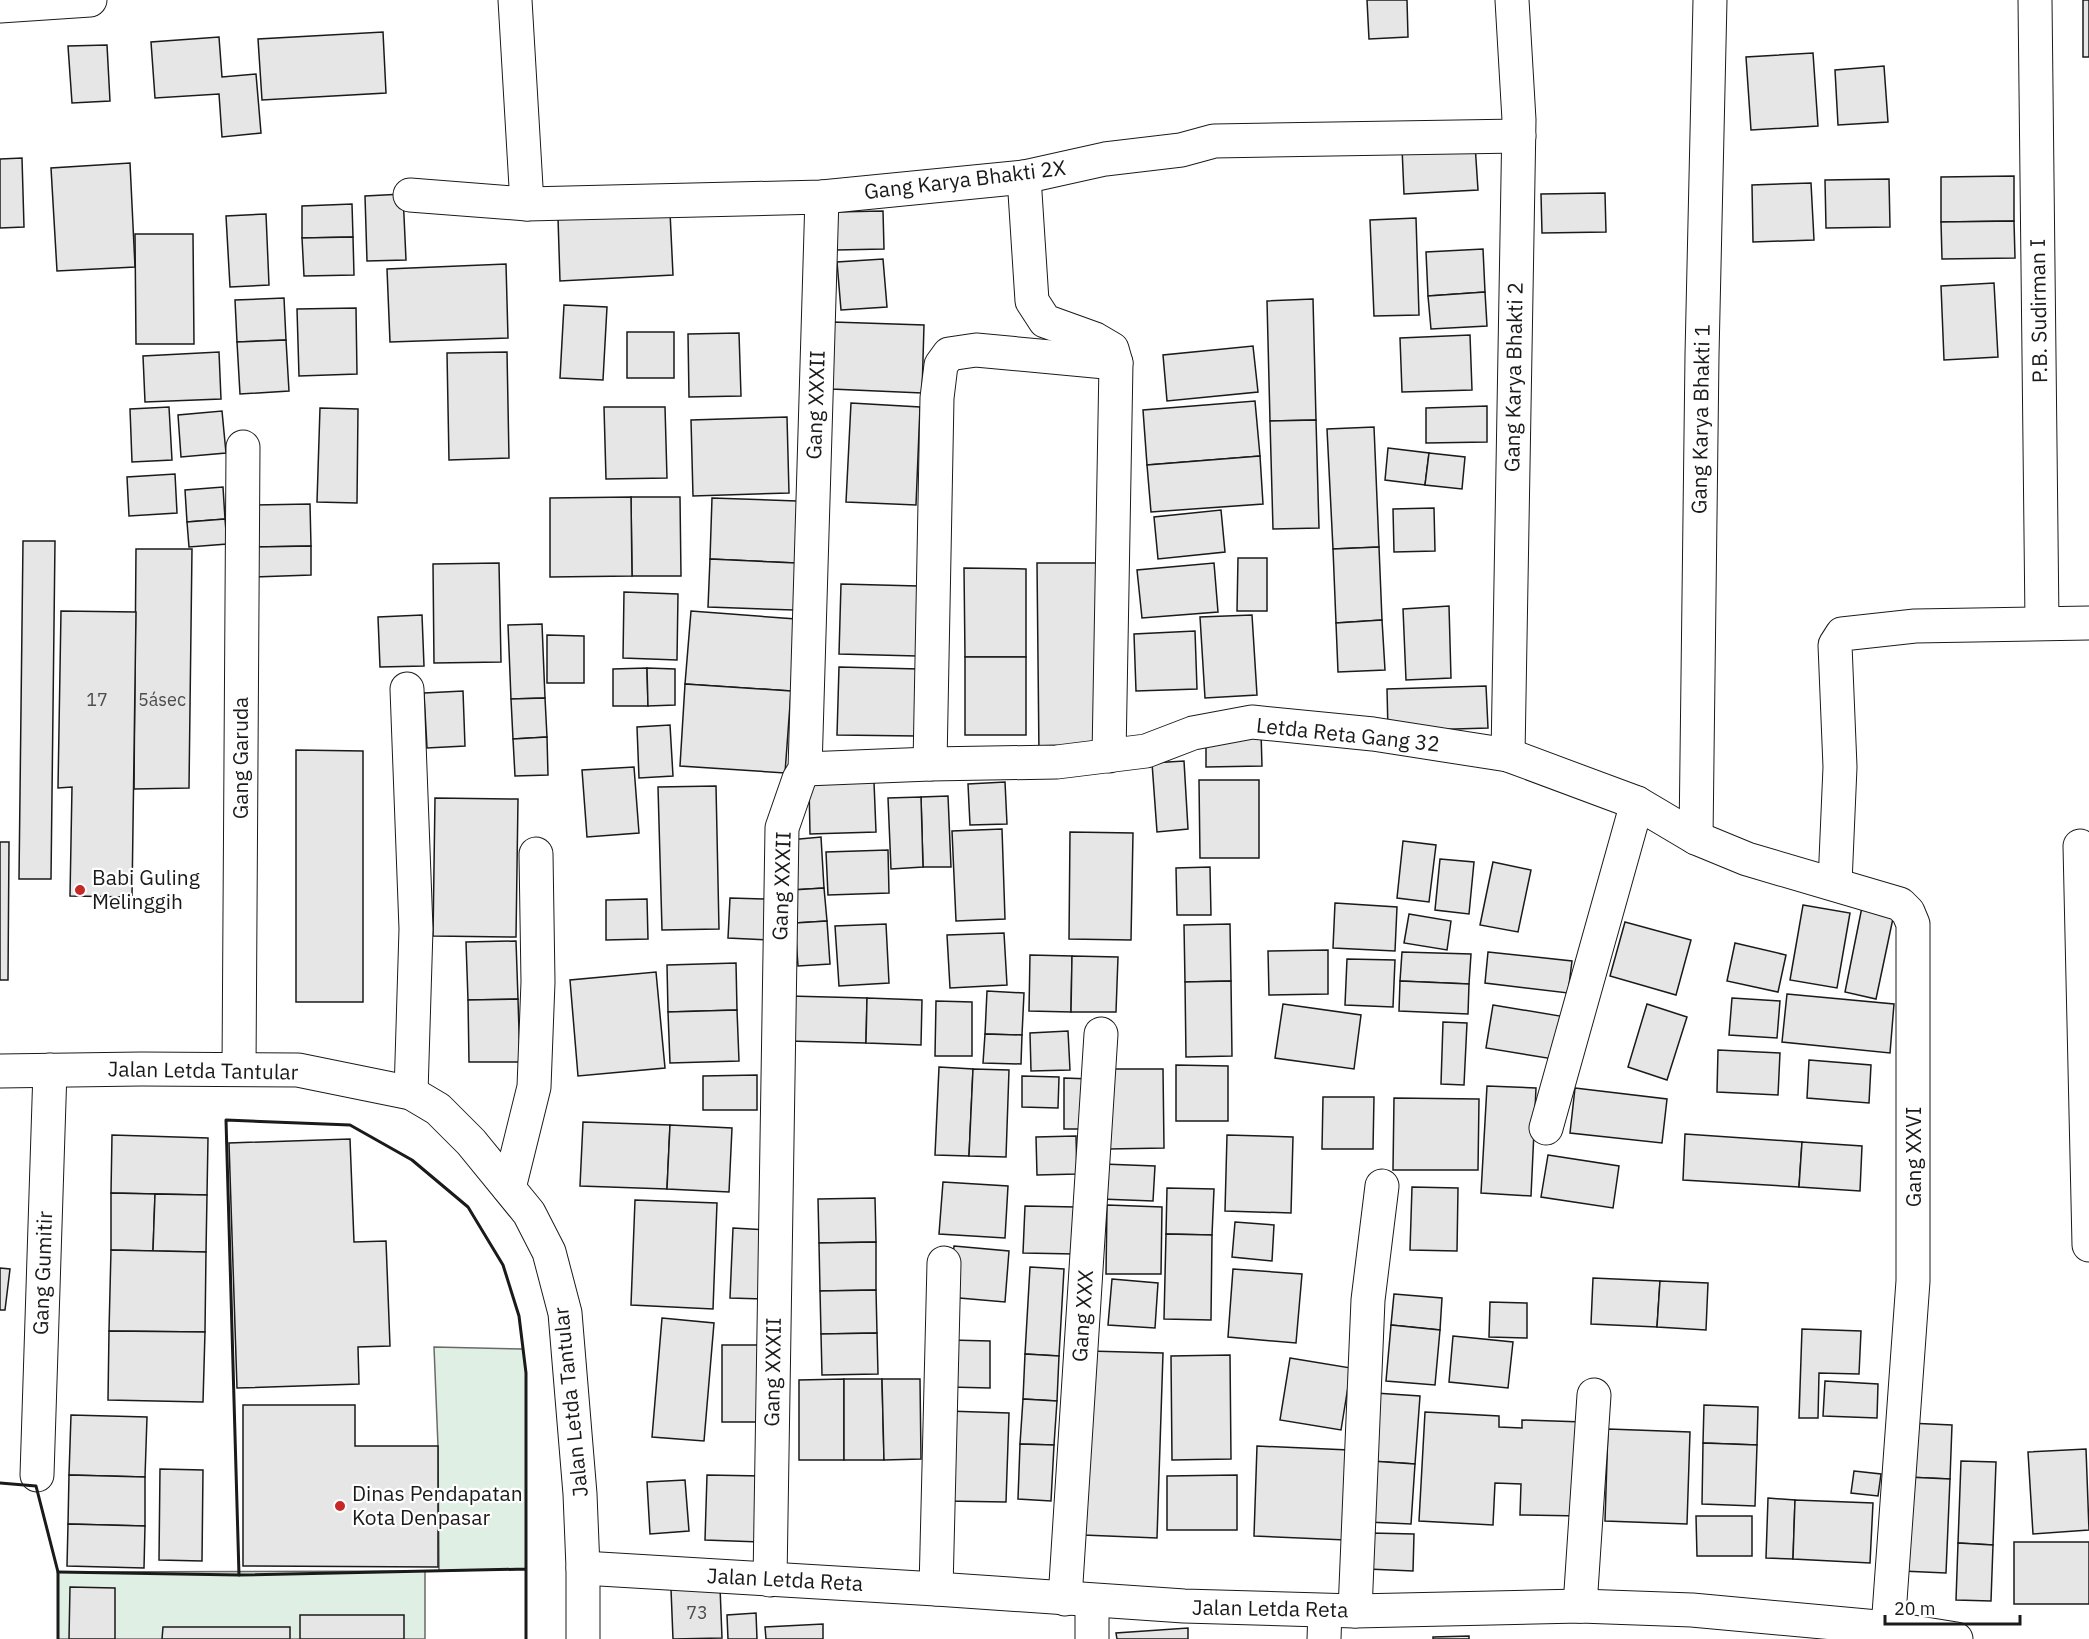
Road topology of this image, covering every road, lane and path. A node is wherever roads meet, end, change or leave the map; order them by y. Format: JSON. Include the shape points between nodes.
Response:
{"nodes":[{"id":1,"x":90,"y":0,"type":"edge"},
{"id":2,"x":515,"y":0,"type":"edge"},
{"id":3,"x":1512,"y":0,"type":"edge"},
{"id":4,"x":1710,"y":0,"type":"edge"},
{"id":5,"x":2035,"y":0,"type":"edge"},
{"id":6,"x":0,"y":6,"type":"edge"},
{"id":7,"x":1519,"y":136,"type":"junction"},
{"id":8,"x":1024,"y":177,"type":"junction"},
{"id":9,"x":410,"y":195,"type":"dead end"},
{"id":10,"x":822,"y":197,"type":"junction"},
{"id":11,"x":527,"y":204,"type":"junction"},
{"id":12,"x":1116,"y":363,"type":"junction"},
{"id":13,"x":243,"y":447,"type":"dead end"},
{"id":14,"x":2043,"y":623,"type":"junction"},
{"id":15,"x":2089,"y":623,"type":"edge"},
{"id":16,"x":407,"y":689,"type":"dead end"},
{"id":17,"x":1508,"y":755,"type":"junction"},
{"id":18,"x":1109,"y":756,"type":"junction"},
{"id":19,"x":930,"y":764,"type":"junction"},
{"id":20,"x":806,"y":769,"type":"junction"},
{"id":21,"x":1637,"y":802,"type":"junction"},
{"id":22,"x":1696,"y":838,"type":"junction"},
{"id":23,"x":2080,"y":846,"type":"dead end"},
{"id":24,"x":536,"y":854,"type":"dead end"},
{"id":25,"x":1835,"y":883,"type":"junction"},
{"id":26,"x":1101,"y":1034,"type":"dead end"},
{"id":27,"x":239,"y":1069,"type":"junction"},
{"id":28,"x":50,"y":1070,"type":"junction"},
{"id":29,"x":0,"y":1071,"type":"edge"},
{"id":30,"x":411,"y":1093,"type":"junction"},
{"id":31,"x":1546,"y":1128,"type":"dead end"},
{"id":32,"x":1382,"y":1186,"type":"dead end"},
{"id":33,"x":509,"y":1188,"type":"junction"},
{"id":34,"x":2089,"y":1245,"type":"edge"},
{"id":35,"x":944,"y":1263,"type":"dead end"},
{"id":36,"x":1594,"y":1395,"type":"dead end"},
{"id":37,"x":37,"y":1475,"type":"dead end"},
{"id":38,"x":583,"y":1568,"type":"junction"},
{"id":39,"x":770,"y":1580,"type":"junction"},
{"id":40,"x":936,"y":1589,"type":"junction"},
{"id":41,"x":1078,"y":1600,"type":"junction"},
{"id":42,"x":1580,"y":1606,"type":"junction"},
{"id":43,"x":1335,"y":1620,"type":"edge"},
{"id":44,"x":1888,"y":1628,"type":"junction"},
{"id":45,"x":1840,"y":1632,"type":"edge"},
{"id":46,"x":583,"y":1639,"type":"edge"},
{"id":47,"x":1092,"y":1639,"type":"edge"},
{"id":48,"x":1956,"y":1639,"type":"edge"}],
"edges":[{"from":1,"to":6,"type":"street"},
{"from":2,"to":11,"type":"street"},
{"from":3,"to":7,"type":"street","name":"Gang Karya Bhakti 2"},
{"from":4,"to":22,"type":"street","name":"Gang Karya Bhakti 1"},
{"from":5,"to":14,"type":"street","name":"P.B. Sudirman I"},
{"from":7,"to":8,"type":"street","name":"Gang Karya Bhakti 2X","via":[[1214,141]]},
{"from":7,"to":17,"type":"street","name":"Gang Karya Bhakti 2"},
{"from":8,"to":10,"type":"street","name":"Gang Karya Bhakti 2X"},
{"from":8,"to":12,"type":"street","via":[[1032,301],[1045,321],[1112,349]]},
{"from":9,"to":11,"type":"street","name":"Gang Karya Bhakti 2X"},
{"from":10,"to":11,"type":"street","name":"Gang Karya Bhakti 2X"},
{"from":10,"to":20,"type":"street","name":"Gang XXXII"},
{"from":12,"to":18,"type":"street"},
{"from":12,"to":19,"type":"street","via":[[976,350],[949,354],[941,364],[937,398]]},
{"from":13,"to":27,"type":"street","name":"Gang Garuda"},
{"from":14,"to":15,"type":"street"},
{"from":14,"to":25,"type":"street","via":[[1915,626],[1842,634],[1834,645],[1840,767]]},
{"from":16,"to":30,"type":"street","via":[[416,929]]},
{"from":17,"to":18,"type":"street","name":"Letda Reta Gang 32","via":[[1373,734],[1252,722],[1193,733],[1146,752]]},
{"from":17,"to":21,"type":"street","name":"Letda Reta Gang 32"},
{"from":18,"to":19,"type":"street","name":"Letda Reta Gang 32","via":[[1057,762]]},
{"from":19,"to":20,"type":"street","name":"Letda Reta Gang 32"},
{"from":20,"to":39,"type":"street","name":"Gang XXXII","via":[[782,828]]},
{"from":21,"to":22,"type":"street","name":"Letda Reta Gang 32"},
{"from":21,"to":31,"type":"street"},
{"from":22,"to":25,"type":"street","name":"Gang XXVI","via":[[1747,859]]},
{"from":23,"to":34,"type":"street"},
{"from":24,"to":33,"type":"street","via":[[538,982],[534,1087]]},
{"from":25,"to":44,"type":"street","name":"Gang XXVI","via":[[1900,903],[1913,924],[1913,1281]]},
{"from":26,"to":41,"type":"street","name":"Gang XXX"},
{"from":27,"to":28,"type":"street","name":"Jalan Letda Tantular"},
{"from":27,"to":30,"type":"street","name":"Jalan Letda Tantular","via":[[298,1070]]},
{"from":28,"to":29,"type":"street","name":"Jalan Letda Tantular"},
{"from":28,"to":37,"type":"street","name":"Gang Gumitir"},
{"from":30,"to":33,"type":"street","name":"Jalan Letda Tantular","via":[[438,1109]]},
{"from":32,"to":43,"type":"street"},
{"from":33,"to":38,"type":"street","name":"Jalan Letda Tantular","via":[[530,1213],[549,1252],[565,1313]]},
{"from":35,"to":40,"type":"street"},
{"from":36,"to":42,"type":"street"},
{"from":38,"to":39,"type":"street","name":"Jalan Letda Reta"},
{"from":38,"to":46,"type":"street","name":"Jalan Letda Tantular"},
{"from":39,"to":40,"type":"street","name":"Jalan Letda Reta"},
{"from":40,"to":41,"type":"street","name":"Jalan Letda Reta"},
{"from":41,"to":43,"type":"street","name":"Jalan Letda Reta"},
{"from":41,"to":47,"type":"street","name":"Gang XXX"},
{"from":42,"to":43,"type":"street","name":"Jalan Letda Reta"},
{"from":42,"to":45,"type":"street","name":"Jalan Letda Reta","via":[[1692,1610]]},
{"from":44,"to":45,"type":"street","name":"Jalan Letda Reta"},
{"from":44,"to":48,"type":"street","name":"Jalan Letda Reta"}]}
